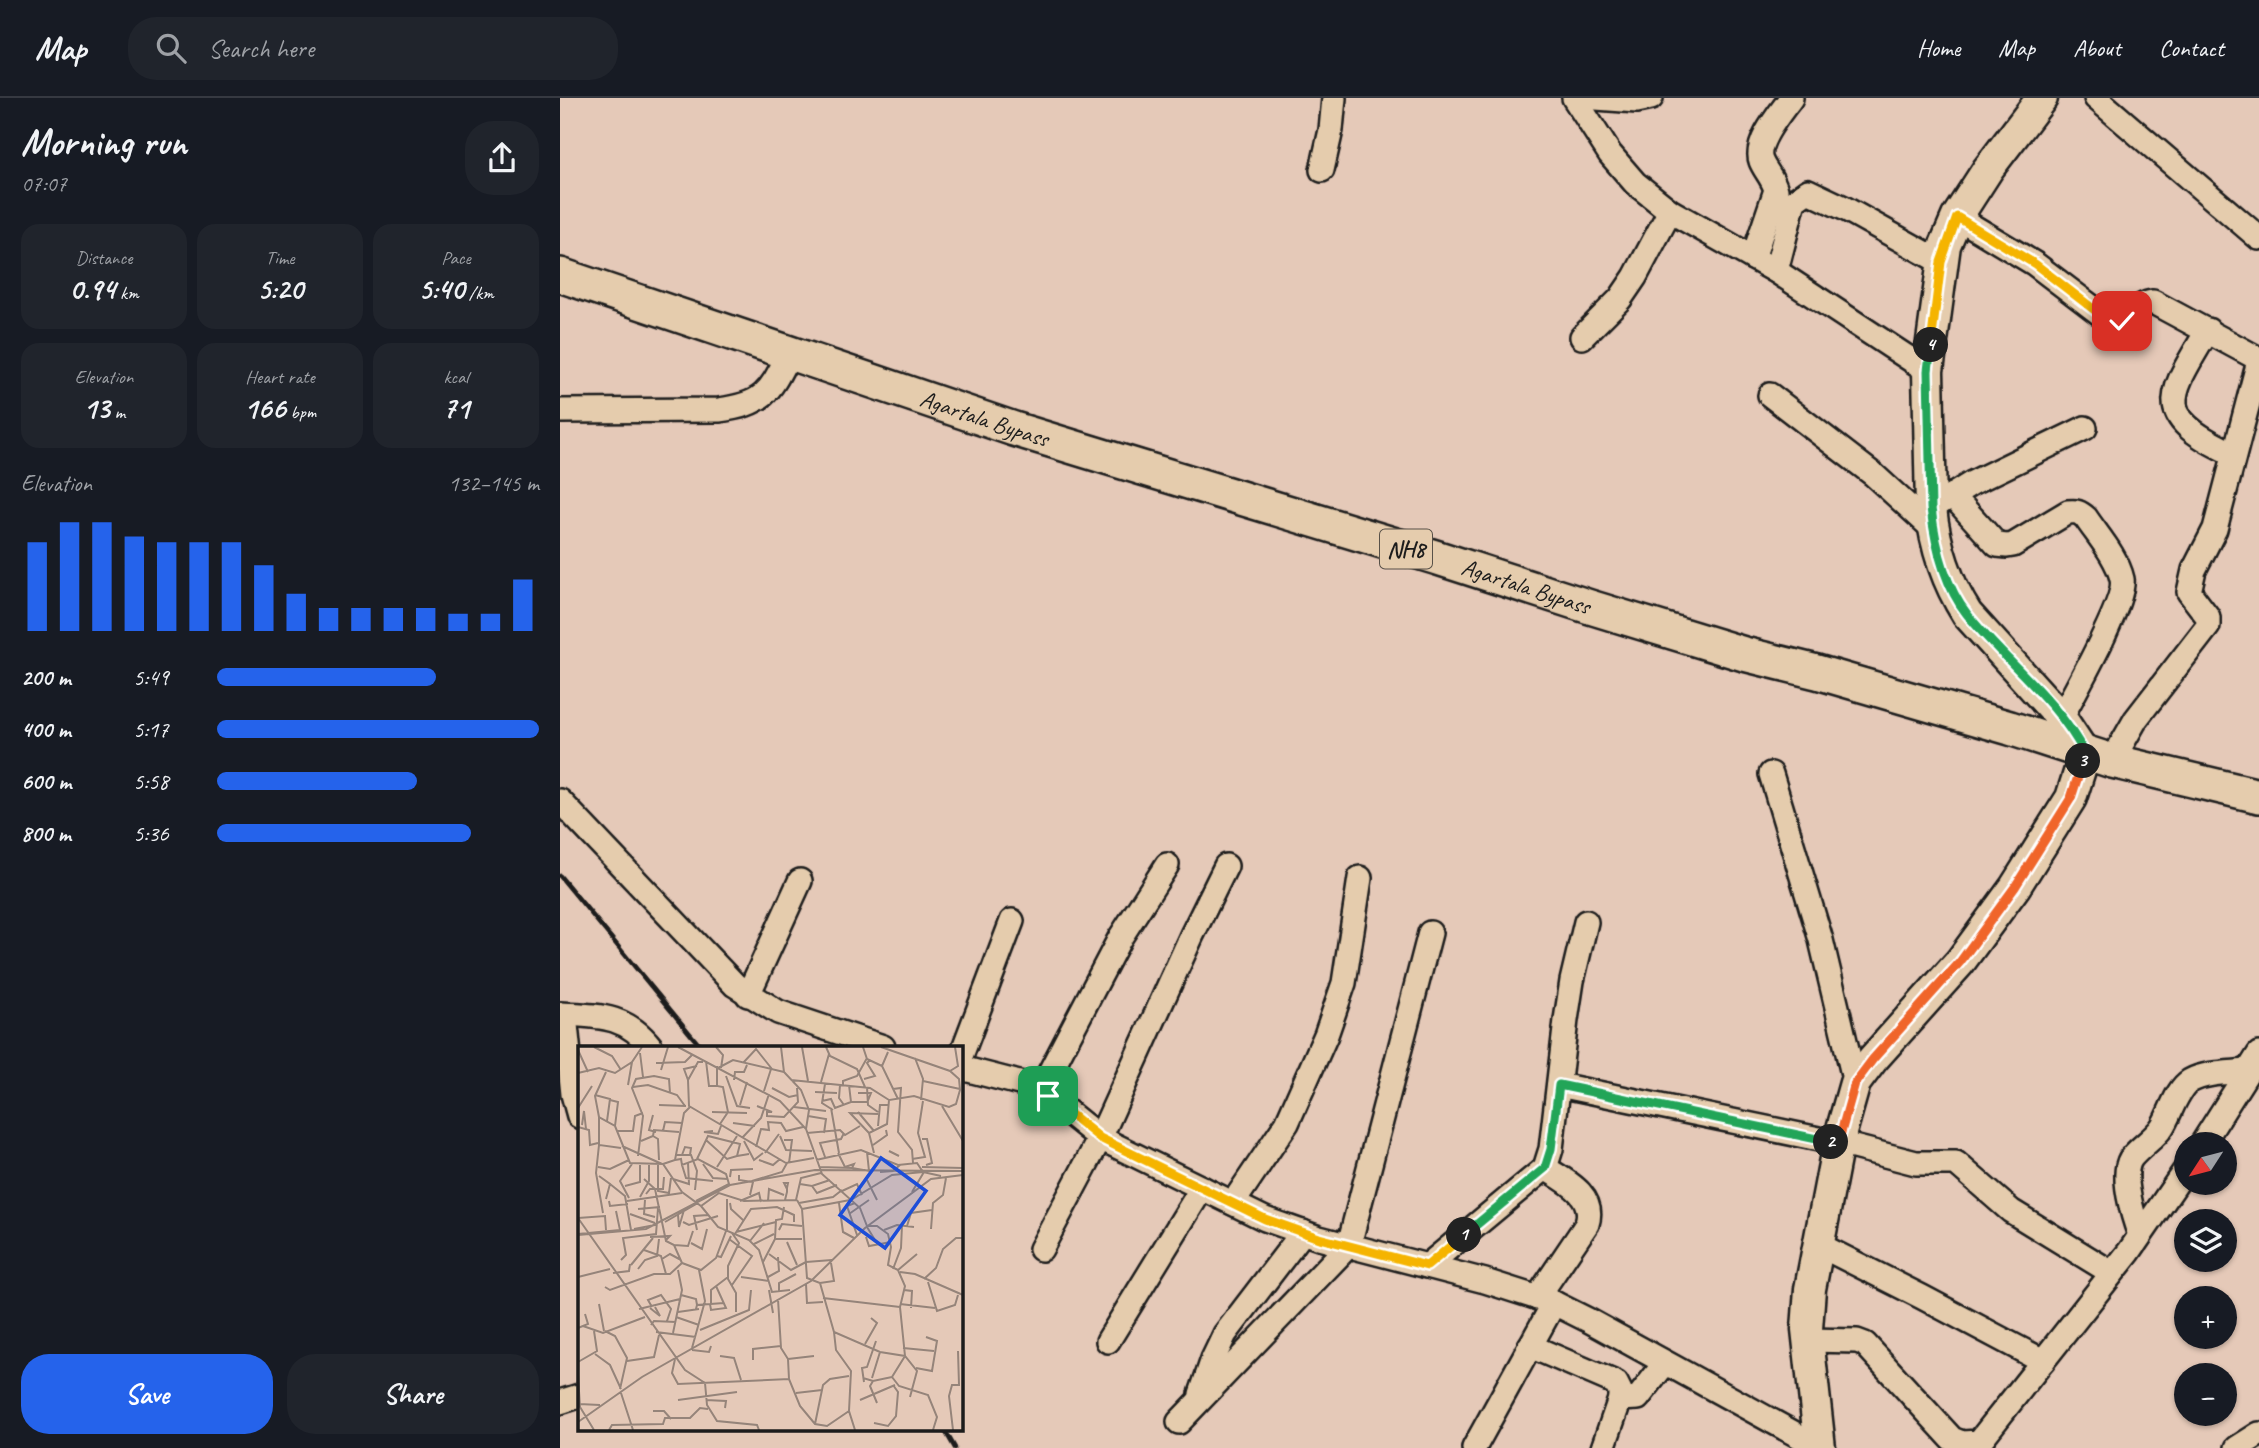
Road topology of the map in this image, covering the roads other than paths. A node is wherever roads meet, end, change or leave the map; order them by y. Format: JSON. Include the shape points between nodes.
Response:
{"nodes":[{"id":1,"x":1334,"y":98,"type":"edge"},
{"id":2,"x":1574,"y":98,"type":"edge"},
{"id":3,"x":1596,"y":98,"type":"edge"},
{"id":4,"x":1651,"y":98,"type":"edge"},
{"id":5,"x":1791,"y":98,"type":"edge"},
{"id":6,"x":2042,"y":98,"type":"edge"},
{"id":7,"x":2096,"y":98,"type":"edge"},
{"id":8,"x":1322,"y":170,"type":"dead end"},
{"id":9,"x":1670,"y":211,"type":"junction"},
{"id":10,"x":1957,"y":217,"type":"junction"},
{"id":11,"x":2259,"y":238,"type":"edge"},
{"id":12,"x":1753,"y":258,"type":"junction"},
{"id":13,"x":1941,"y":262,"type":"junction"},
{"id":14,"x":1776,"y":271,"type":"junction"},
{"id":15,"x":560,"y":275,"type":"edge"},
{"id":16,"x":2208,"y":330,"type":"junction"},
{"id":17,"x":1582,"y":337,"type":"dead end"},
{"id":18,"x":790,"y":352,"type":"junction"},
{"id":19,"x":2259,"y":360,"type":"edge"},
{"id":20,"x":1928,"y":371,"type":"junction"},
{"id":21,"x":1770,"y":396,"type":"dead end"},
{"id":22,"x":560,"y":411,"type":"edge"},
{"id":23,"x":2085,"y":428,"type":"dead end"},
{"id":24,"x":2234,"y":454,"type":"junction"},
{"id":25,"x":1939,"y":510,"type":"junction"},
{"id":26,"x":2061,"y":718,"type":"junction"},
{"id":27,"x":2099,"y":758,"type":"junction"},
{"id":28,"x":1771,"y":774,"type":"dead end"},
{"id":29,"x":2259,"y":796,"type":"edge"},
{"id":30,"x":560,"y":801,"type":"edge"},
{"id":31,"x":1167,"y":865,"type":"dead end"},
{"id":32,"x":1226,"y":866,"type":"dead end"},
{"id":33,"x":1360,"y":878,"type":"dead end"},
{"id":34,"x":800,"y":881,"type":"dead end"},
{"id":35,"x":1012,"y":921,"type":"dead end"},
{"id":36,"x":1586,"y":922,"type":"dead end"},
{"id":37,"x":1430,"y":933,"type":"dead end"},
{"id":38,"x":748,"y":995,"type":"junction"},
{"id":39,"x":562,"y":1015,"type":"edge"},
{"id":40,"x":650,"y":1046,"type":"edge"},
{"id":41,"x":880,"y":1046,"type":"edge"},
{"id":42,"x":962,"y":1053,"type":"edge"},
{"id":43,"x":2254,"y":1063,"type":"edge"},
{"id":44,"x":962,"y":1068,"type":"edge"},
{"id":45,"x":1855,"y":1083,"type":"junction"},
{"id":46,"x":1559,"y":1085,"type":"junction"},
{"id":47,"x":1040,"y":1091,"type":"junction"},
{"id":48,"x":578,"y":1112,"type":"edge"},
{"id":49,"x":2210,"y":1132,"type":"edge"},
{"id":50,"x":1100,"y":1138,"type":"junction"},
{"id":51,"x":1838,"y":1143,"type":"junction"},
{"id":52,"x":1545,"y":1168,"type":"junction"},
{"id":53,"x":2174,"y":1186,"type":"edge"},
{"id":54,"x":1202,"y":1188,"type":"junction"},
{"id":55,"x":1233,"y":1203,"type":"junction"},
{"id":56,"x":1303,"y":1233,"type":"junction"},
{"id":57,"x":2140,"y":1235,"type":"junction"},
{"id":58,"x":1349,"y":1245,"type":"junction"},
{"id":59,"x":1819,"y":1245,"type":"junction"},
{"id":60,"x":1041,"y":1250,"type":"dead end"},
{"id":61,"x":1427,"y":1266,"type":"junction"},
{"id":62,"x":2112,"y":1273,"type":"junction"},
{"id":63,"x":1545,"y":1301,"type":"junction"},
{"id":64,"x":1808,"y":1340,"type":"junction"},
{"id":65,"x":1108,"y":1341,"type":"dead end"},
{"id":66,"x":1530,"y":1346,"type":"junction"},
{"id":67,"x":2043,"y":1361,"type":"junction"},
{"id":68,"x":1665,"y":1363,"type":"junction"},
{"id":69,"x":578,"y":1396,"type":"edge"},
{"id":70,"x":1620,"y":1399,"type":"junction"},
{"id":71,"x":560,"y":1402,"type":"edge"},
{"id":72,"x":1198,"y":1402,"type":"junction"},
{"id":73,"x":1179,"y":1422,"type":"dead end"},
{"id":74,"x":2259,"y":1434,"type":"edge"},
{"id":75,"x":1964,"y":1446,"type":"edge"},
{"id":76,"x":1474,"y":1448,"type":"edge"},
{"id":77,"x":1603,"y":1448,"type":"edge"},
{"id":78,"x":1820,"y":1448,"type":"edge"},
{"id":79,"x":2237,"y":1448,"type":"edge"}],
"edges":[{"from":1,"to":8,"type":"street"},
{"from":2,"to":9,"type":"street","via":[[1609,155]]},
{"from":3,"to":4,"type":"street"},
{"from":5,"to":12,"type":"street","via":[[1759,152],[1776,190]]},
{"from":6,"to":10,"type":"main road"},
{"from":7,"to":11,"type":"street"},
{"from":9,"to":12,"type":"street"},
{"from":9,"to":17,"type":"street","via":[[1635,277]]},
{"from":10,"to":13,"type":"main road"},
{"from":10,"to":16,"type":"street","via":[[2035,264],[2110,321],[2122,321],[2153,302]]},
{"from":12,"to":14,"type":"street"},
{"from":13,"to":14,"type":"street","via":[[1808,191],[1794,201]]},
{"from":13,"to":20,"type":"main road"},
{"from":14,"to":20,"type":"street"},
{"from":15,"to":18,"type":"highway","name":"Agartala Bypass","number":"NH8"},
{"from":16,"to":19,"type":"street"},
{"from":16,"to":24,"type":"street","via":[[2173,402],[2196,435]]},
{"from":18,"to":22,"type":"street","via":[[766,393],[742,407]]},
{"from":18,"to":27,"type":"highway","name":"Agartala Bypass","number":"NH8","via":[[1164,476]]},
{"from":19,"to":24,"type":"street"},
{"from":20,"to":25,"type":"main road"},
{"from":21,"to":25,"type":"street","via":[[1874,475]]},
{"from":23,"to":25,"type":"street","via":[[1972,483]]},
{"from":24,"to":27,"type":"street","via":[[2215,529],[2190,582],[2189,592],[2208,617],[2208,626],[2136,719]]},
{"from":25,"to":26,"type":"main road","via":[[1943,568],[1956,597]]},
{"from":25,"to":26,"type":"street","via":[[1997,545],[2007,546],[2068,512],[2081,513],[2118,569],[2122,580],[2119,604]]},
{"from":26,"to":27,"type":"main road"},
{"from":27,"to":29,"type":"highway","name":"Agartala Bypass","number":"NH8"},
{"from":27,"to":45,"type":"main road","via":[[1960,962]]},
{"from":28,"to":45,"type":"street","via":[[1821,940]]},
{"from":30,"to":38,"type":"street"},
{"from":31,"to":47,"type":"street","via":[[1120,938]]},
{"from":32,"to":50,"type":"street"},
{"from":33,"to":55,"type":"street","via":[[1344,983],[1326,1035],[1287,1123]]},
{"from":34,"to":38,"type":"street"},
{"from":35,"to":42,"type":"street"},
{"from":36,"to":46,"type":"street","via":[[1572,981]]},
{"from":37,"to":58,"type":"street"},
{"from":38,"to":41,"type":"street","via":[[778,1012]]},
{"from":39,"to":40,"type":"street","via":[[622,1021]]},
{"from":39,"to":48,"type":"street"},
{"from":43,"to":49,"type":"street"},
{"from":43,"to":57,"type":"street","via":[[2189,1082],[2161,1128],[2131,1158],[2126,1170]]},
{"from":44,"to":47,"type":"street"},
{"from":45,"to":51,"type":"main road"},
{"from":46,"to":51,"type":"street"},
{"from":46,"to":52,"type":"street"},
{"from":47,"to":50,"type":"street"},
{"from":50,"to":54,"type":"street"},
{"from":50,"to":60,"type":"street"},
{"from":51,"to":59,"type":"main road"},
{"from":51,"to":62,"type":"street","via":[[1916,1163],[1956,1163],[2011,1211]]},
{"from":52,"to":61,"type":"street"},
{"from":52,"to":63,"type":"street","via":[[1583,1195],[1590,1214]]},
{"from":53,"to":57,"type":"street"},
{"from":54,"to":55,"type":"street"},
{"from":54,"to":65,"type":"street"},
{"from":55,"to":56,"type":"street"},
{"from":56,"to":58,"type":"street"},
{"from":56,"to":72,"type":"street","via":[[1225,1334]]},
{"from":57,"to":62,"type":"street"},
{"from":58,"to":61,"type":"street"},
{"from":58,"to":72,"type":"street"},
{"from":59,"to":64,"type":"main road","via":[[1810,1289]]},
{"from":59,"to":67,"type":"street"},
{"from":61,"to":63,"type":"street"},
{"from":62,"to":67,"type":"street"},
{"from":63,"to":66,"type":"street"},
{"from":63,"to":68,"type":"street"},
{"from":64,"to":75,"type":"street","via":[[1865,1344],[1943,1432]]},
{"from":64,"to":78,"type":"main road"},
{"from":66,"to":70,"type":"street","via":[[1616,1383]]},
{"from":66,"to":76,"type":"street"},
{"from":67,"to":75,"type":"street","via":[[1985,1438]]},
{"from":68,"to":70,"type":"street","via":[[1638,1398]]},
{"from":68,"to":78,"type":"street"},
{"from":69,"to":71,"type":"street"},
{"from":70,"to":77,"type":"street"},
{"from":72,"to":73,"type":"street"},
{"from":74,"to":79,"type":"street"}]}
